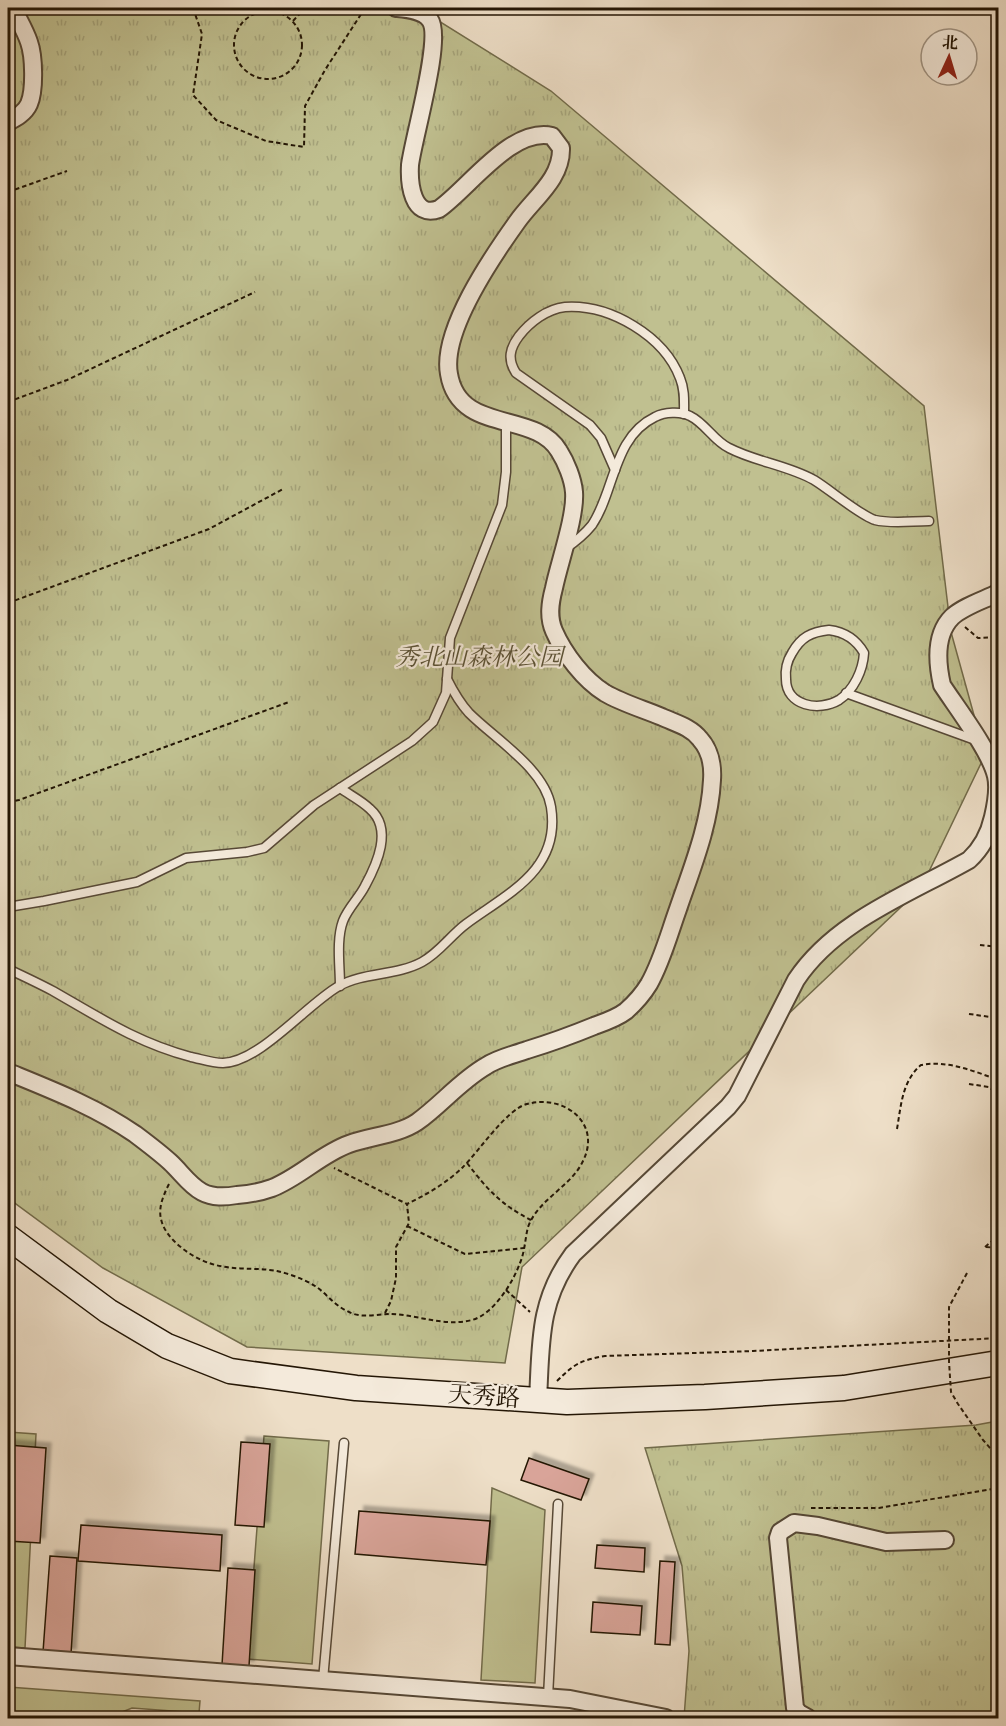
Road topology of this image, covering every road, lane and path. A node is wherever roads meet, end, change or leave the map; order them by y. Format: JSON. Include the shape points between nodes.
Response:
{"nodes":[{"id":1,"x":13,"y":8,"type":"edge"},
{"id":2,"x":193,"y":8,"type":"edge"},
{"id":3,"x":305,"y":8,"type":"edge"},
{"id":4,"x":364,"y":8,"type":"edge"},
{"id":5,"x":396,"y":8,"type":"edge"},
{"id":6,"x":292,"y":21,"type":"junction"},
{"id":7,"x":8,"y":122,"type":"edge"},
{"id":8,"x":67,"y":171,"type":"dead end"},
{"id":9,"x":8,"y":192,"type":"edge"},
{"id":10,"x":255,"y":292,"type":"dead end"},
{"id":11,"x":8,"y":402,"type":"edge"},
{"id":12,"x":684,"y":414,"type":"junction"},
{"id":13,"x":506,"y":423,"type":"junction"},
{"id":14,"x":615,"y":470,"type":"junction"},
{"id":15,"x":283,"y":489,"type":"dead end"},
{"id":16,"x":929,"y":521,"type":"dead end"},
{"id":17,"x":562,"y":551,"type":"junction"},
{"id":18,"x":999,"y":593,"type":"edge"},
{"id":19,"x":8,"y":603,"type":"edge"},
{"id":20,"x":955,"y":616,"type":"junction"},
{"id":21,"x":999,"y":637,"type":"edge"},
{"id":22,"x":447,"y":679,"type":"junction"},
{"id":23,"x":846,"y":693,"type":"junction"},
{"id":24,"x":289,"y":702,"type":"dead end"},
{"id":25,"x":978,"y":742,"type":"junction"},
{"id":26,"x":340,"y":788,"type":"junction"},
{"id":27,"x":8,"y":802,"type":"edge"},
{"id":28,"x":8,"y":907,"type":"edge"},
{"id":29,"x":980,"y":945,"type":"dead end"},
{"id":30,"x":999,"y":947,"type":"edge"},
{"id":31,"x":8,"y":969,"type":"edge"},
{"id":32,"x":340,"y":986,"type":"junction"},
{"id":33,"x":969,"y":1014,"type":"dead end"},
{"id":34,"x":999,"y":1018,"type":"edge"},
{"id":35,"x":8,"y":1072,"type":"edge"},
{"id":36,"x":999,"y":1080,"type":"edge"},
{"id":37,"x":969,"y":1084,"type":"dead end"},
{"id":38,"x":999,"y":1094,"type":"edge"},
{"id":39,"x":897,"y":1129,"type":"dead end"},
{"id":40,"x":318,"y":1160,"type":"junction"},
{"id":41,"x":467,"y":1163,"type":"junction"},
{"id":42,"x":177,"y":1169,"type":"junction"},
{"id":43,"x":407,"y":1204,"type":"junction"},
{"id":44,"x":532,"y":1221,"type":"junction"},
{"id":45,"x":408,"y":1226,"type":"junction"},
{"id":46,"x":999,"y":1236,"type":"edge"},
{"id":47,"x":8,"y":1237,"type":"edge"},
{"id":48,"x":524,"y":1248,"type":"junction"},
{"id":49,"x":999,"y":1248,"type":"edge"},
{"id":50,"x":967,"y":1273,"type":"dead end"},
{"id":51,"x":506,"y":1290,"type":"junction"},
{"id":52,"x":385,"y":1314,"type":"junction"},
{"id":53,"x":543,"y":1324,"type":"junction"},
{"id":54,"x":999,"y":1338,"type":"edge"},
{"id":55,"x":999,"y":1363,"type":"edge"},
{"id":56,"x":538,"y":1400,"type":"junction"},
{"id":57,"x":344,"y":1443,"type":"dead end"},
{"id":58,"x":999,"y":1457,"type":"edge"},
{"id":59,"x":999,"y":1488,"type":"edge"},
{"id":60,"x":558,"y":1504,"type":"dead end"},
{"id":61,"x":788,"y":1526,"type":"junction"},
{"id":62,"x":945,"y":1540,"type":"dead end"},
{"id":63,"x":8,"y":1656,"type":"edge"},
{"id":64,"x":323,"y":1680,"type":"junction"},
{"id":65,"x":548,"y":1697,"type":"junction"},
{"id":66,"x":666,"y":1719,"type":"edge"},
{"id":67,"x":808,"y":1719,"type":"edge"}],
"edges":[{"from":1,"to":7,"type":"street","via":[[29,42],[33,66],[30,102]]},
{"from":2,"to":4,"type":"path","via":[[202,34],[194,95],[216,120],[266,141],[304,147],[305,106]]},
{"from":3,"to":6,"type":"path"},
{"from":5,"to":13,"type":"street","via":[[426,15],[433,31],[430,68],[410,165],[412,195],[419,206],[439,209],[495,159],[534,135],[552,136],[561,148],[558,169],[484,272],[455,327],[449,348],[449,376],[458,395],[476,411]]},
{"from":6,"to":6,"type":"path","via":[[302,42],[301,54],[288,73],[265,79],[244,70],[234,51],[237,29],[243,21],[262,11],[284,14]]},
{"from":8,"to":9,"type":"path"},
{"from":10,"to":11,"type":"path","via":[[67,380]]},
{"from":12,"to":14,"type":"lane","via":[[656,416],[642,425],[626,444]]},
{"from":12,"to":14,"type":"lane","via":[[680,377],[666,353],[635,326],[611,314],[564,307],[527,326],[512,345],[511,365],[516,373],[590,425],[601,438]]},
{"from":12,"to":16,"type":"lane","via":[[725,447],[811,479],[872,520]]},
{"from":13,"to":17,"type":"street","via":[[539,432],[561,454],[574,495]]},
{"from":13,"to":22,"type":"lane","via":[[502,505],[450,638]]},
{"from":14,"to":17,"type":"lane","via":[[592,524],[581,538]]},
{"from":15,"to":19,"type":"path","via":[[209,529]]},
{"from":17,"to":40,"type":"street","via":[[550,613],[552,627],[578,668],[600,690],[684,726],[698,736],[710,758],[708,808],[661,958],[640,998],[623,1013],[490,1063],[411,1126],[345,1145]]},
{"from":18,"to":20,"type":"street"},
{"from":20,"to":21,"type":"path","via":[[978,638]]},
{"from":20,"to":25,"type":"street","via":[[940,639],[939,672],[942,685]]},
{"from":22,"to":26,"type":"lane","via":[[446,693],[433,722],[412,741]]},
{"from":22,"to":32,"type":"lane","via":[[457,699],[543,784],[551,808],[549,844],[532,874],[512,893],[466,924],[421,963]]},
{"from":23,"to":23,"type":"lane","via":[[863,663],[860,646],[838,631],[815,631],[803,638],[788,659],[787,691],[794,699],[817,706],[829,704]]},
{"from":23,"to":25,"type":"lane"},
{"from":24,"to":27,"type":"path"},
{"from":25,"to":53,"type":"street","via":[[991,762],[997,789],[991,825],[979,850],[969,860],[853,924],[808,962],[737,1096],[573,1254],[552,1289]]},
{"from":26,"to":28,"type":"lane","via":[[264,848],[186,858],[137,882]]},
{"from":26,"to":32,"type":"lane","via":[[370,808],[382,829],[375,864],[342,925]]},
{"from":29,"to":30,"type":"path"},
{"from":31,"to":32,"type":"lane","via":[[134,1037],[168,1051],[221,1063],[248,1054],[279,1035]]},
{"from":33,"to":34,"type":"path"},
{"from":35,"to":42,"type":"street","via":[[95,1110],[135,1134]]},
{"from":36,"to":39,"type":"path","via":[[941,1064],[921,1065],[908,1081]]},
{"from":37,"to":38,"type":"path","via":[[989,1087]]},
{"from":40,"to":42,"type":"street","via":[[272,1188],[232,1196],[199,1191]]},
{"from":40,"to":43,"type":"path"},
{"from":41,"to":43,"type":"path","via":[[425,1196]]},
{"from":41,"to":44,"type":"path","via":[[507,1208]]},
{"from":41,"to":44,"type":"path","via":[[514,1109],[539,1102],[574,1111],[586,1127],[588,1141],[583,1161]]},
{"from":42,"to":52,"type":"path","via":[[162,1199],[161,1219],[168,1234],[196,1258],[211,1264],[277,1271],[316,1287],[349,1313]]},
{"from":43,"to":45,"type":"path"},
{"from":44,"to":48,"type":"path"},
{"from":45,"to":48,"type":"path","via":[[465,1254]]},
{"from":45,"to":52,"type":"path","via":[[396,1247],[396,1278]]},
{"from":46,"to":49,"type":"path","via":[[985,1247]]},
{"from":47,"to":56,"type":"main road","name":"天秀路","via":[[108,1311],[167,1346],[230,1371],[356,1388]]},
{"from":48,"to":51,"type":"path"},
{"from":50,"to":58,"type":"path","bridge":true,"via":[[950,1307],[951,1392]]},
{"from":51,"to":52,"type":"path","via":[[471,1320],[441,1322]]},
{"from":51,"to":53,"type":"path"},
{"from":53,"to":56,"type":"street"},
{"from":54,"to":56,"type":"path","via":[[605,1356],[584,1360],[568,1370]]},
{"from":55,"to":56,"type":"main road","name":"天秀路","via":[[843,1388],[705,1397]]},
{"from":57,"to":64,"type":"lane"},
{"from":59,"to":61,"type":"path","via":[[879,1508],[809,1508]]},
{"from":60,"to":65,"type":"lane"},
{"from":61,"to":62,"type":"street","via":[[818,1526],[886,1542]]},
{"from":61,"to":67,"type":"street","via":[[778,1538],[795,1708]]},
{"from":63,"to":64,"type":"street"},
{"from":64,"to":65,"type":"street"},
{"from":65,"to":66,"type":"street"}]}
